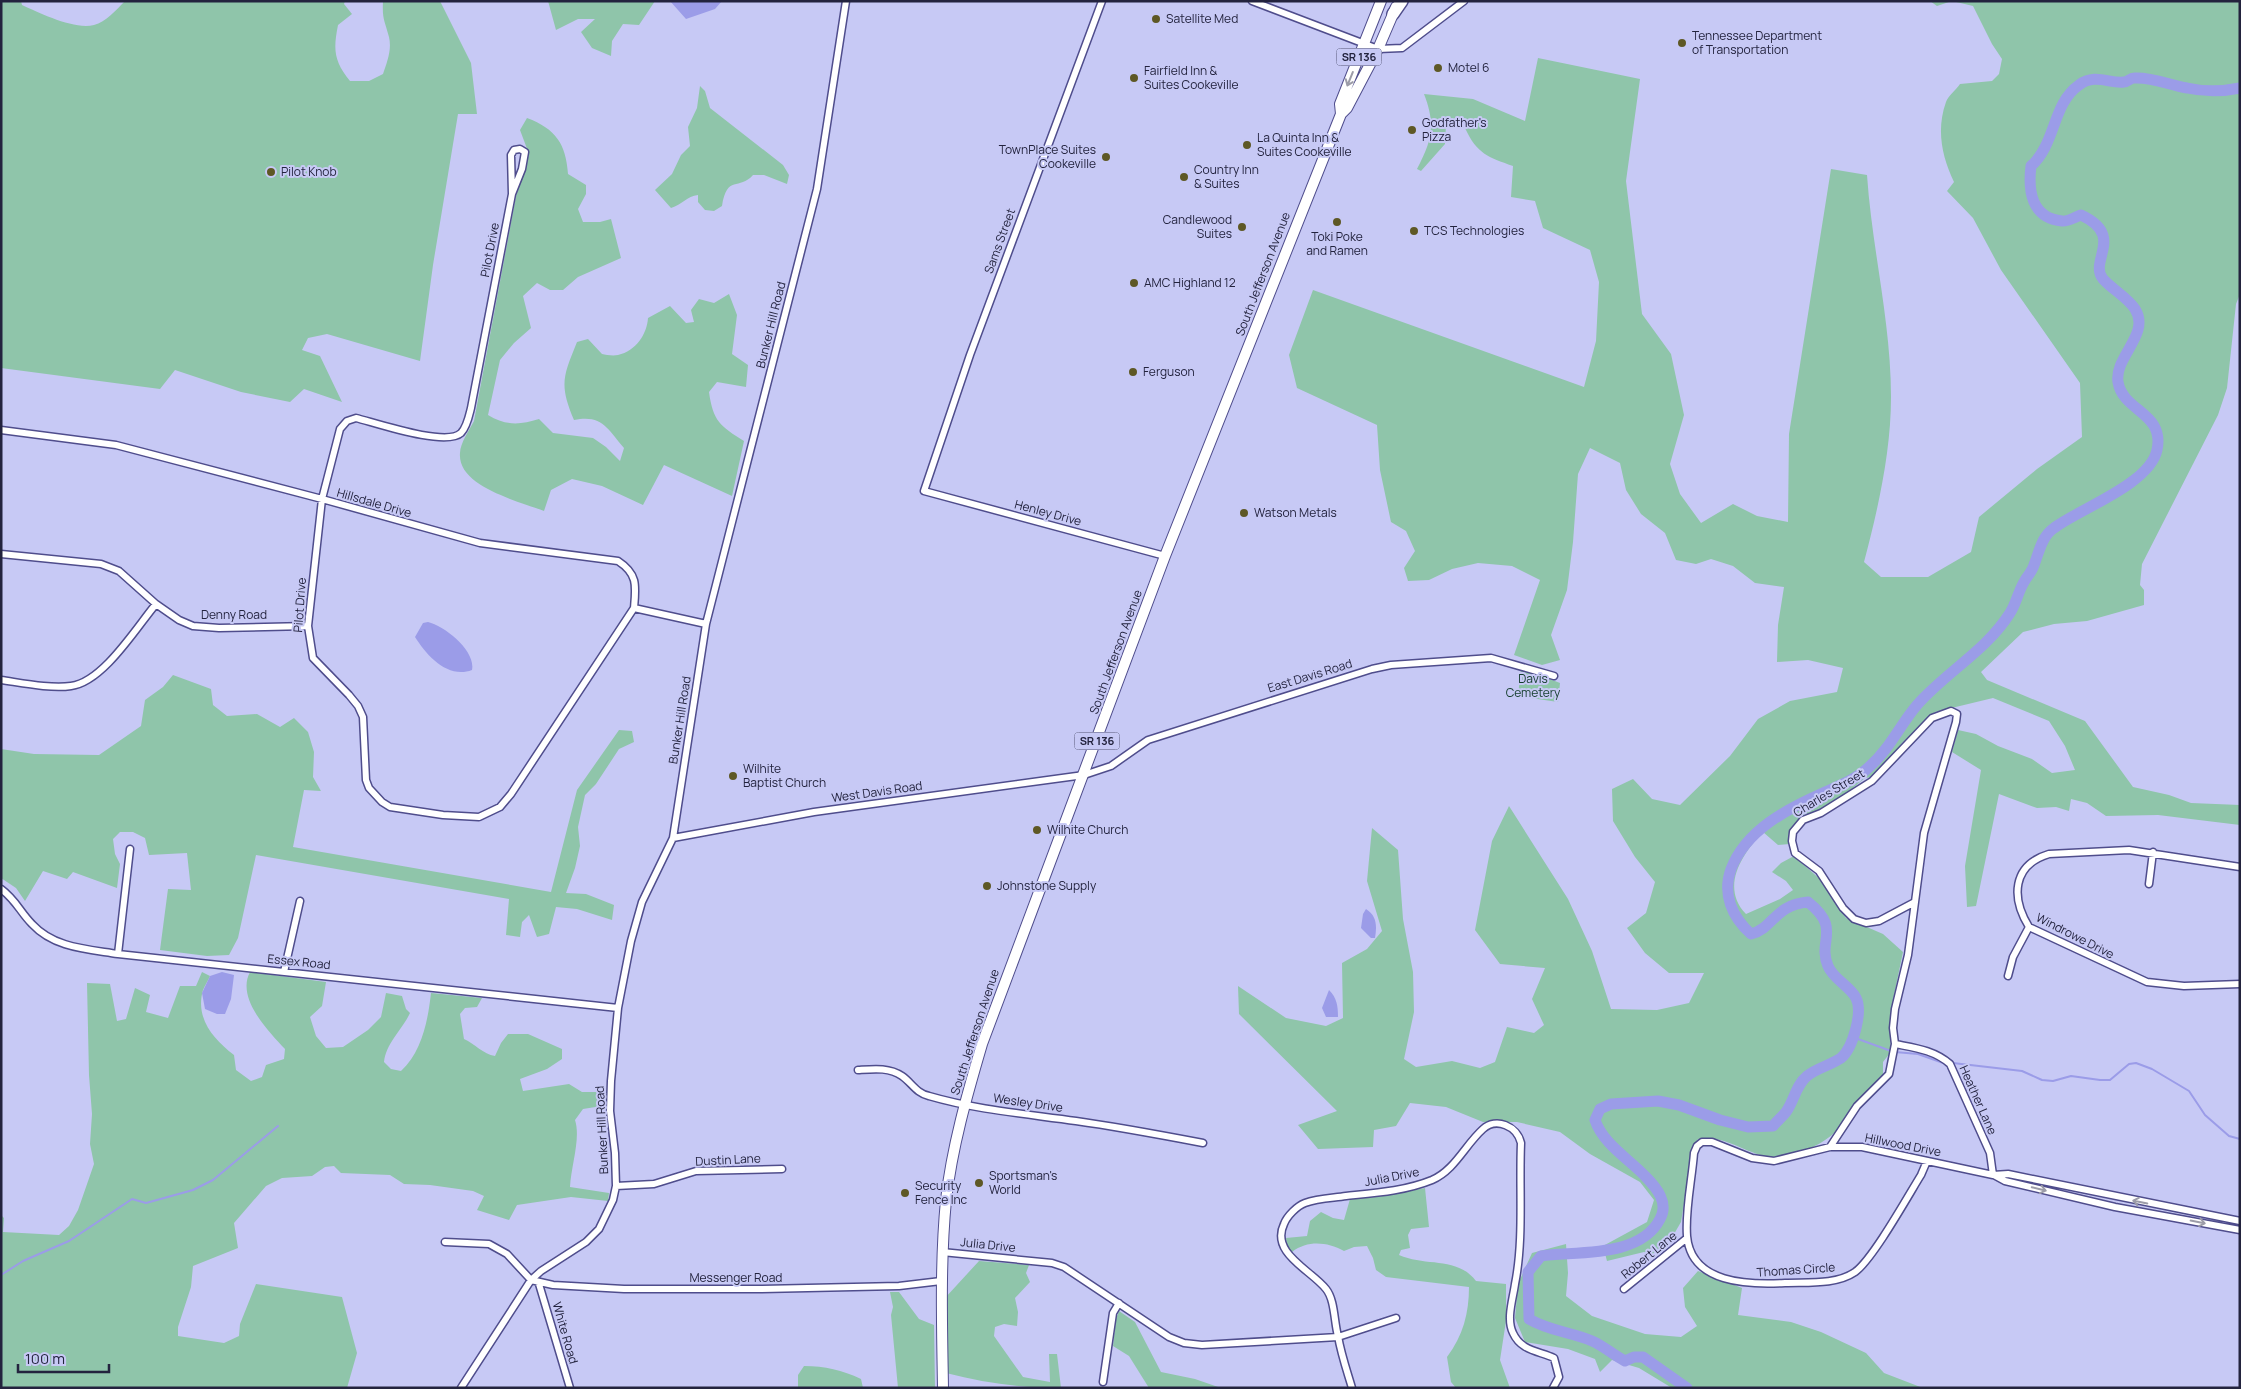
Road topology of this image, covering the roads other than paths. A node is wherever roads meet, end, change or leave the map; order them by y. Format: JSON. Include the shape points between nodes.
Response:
{"nodes":[{"id":1,"x":846,"y":1,"type":"edge"},
{"id":2,"x":1102,"y":1,"type":"edge"},
{"id":3,"x":1252,"y":1,"type":"edge"},
{"id":4,"x":1381,"y":1,"type":"edge"},
{"id":5,"x":1398,"y":1,"type":"edge"},
{"id":6,"x":1402,"y":1,"type":"edge"},
{"id":7,"x":1464,"y":1,"type":"edge"},
{"id":8,"x":1393,"y":14,"type":"junction"},
{"id":9,"x":1364,"y":44,"type":"junction"},
{"id":10,"x":1378,"y":49,"type":"junction"},
{"id":11,"x":1341,"y":114,"type":"junction"},
{"id":12,"x":512,"y":194,"type":"junction"},
{"id":13,"x":1,"y":430,"type":"edge"},
{"id":14,"x":924,"y":491,"type":"joint"},
{"id":15,"x":322,"y":499,"type":"junction"},
{"id":16,"x":1,"y":554,"type":"edge"},
{"id":17,"x":1165,"y":556,"type":"junction"},
{"id":18,"x":156,"y":604,"type":"junction"},
{"id":19,"x":634,"y":608,"type":"junction"},
{"id":20,"x":706,"y":624,"type":"junction"},
{"id":21,"x":308,"y":626,"type":"junction"},
{"id":22,"x":1554,"y":676,"type":"dead end"},
{"id":23,"x":1,"y":680,"type":"edge"},
{"id":24,"x":1084,"y":775,"type":"junction"},
{"id":25,"x":673,"y":838,"type":"junction"},
{"id":26,"x":130,"y":849,"type":"dead end"},
{"id":27,"x":2153,"y":852,"type":"junction"},
{"id":28,"x":2240,"y":867,"type":"edge"},
{"id":29,"x":2149,"y":884,"type":"dead end"},
{"id":30,"x":1,"y":889,"type":"edge"},
{"id":31,"x":300,"y":901,"type":"dead end"},
{"id":32,"x":1914,"y":902,"type":"junction"},
{"id":33,"x":2029,"y":927,"type":"junction"},
{"id":34,"x":118,"y":954,"type":"junction"},
{"id":35,"x":284,"y":972,"type":"junction"},
{"id":36,"x":2008,"y":976,"type":"dead end"},
{"id":37,"x":2240,"y":984,"type":"edge"},
{"id":38,"x":618,"y":1008,"type":"junction"},
{"id":39,"x":1895,"y":1044,"type":"junction"},
{"id":40,"x":858,"y":1070,"type":"dead end"},
{"id":41,"x":964,"y":1104,"type":"junction"},
{"id":42,"x":1203,"y":1143,"type":"dead end"},
{"id":43,"x":1830,"y":1147,"type":"junction"},
{"id":44,"x":1927,"y":1161,"type":"junction"},
{"id":45,"x":782,"y":1169,"type":"dead end"},
{"id":46,"x":1993,"y":1174,"type":"junction"},
{"id":47,"x":616,"y":1186,"type":"junction"},
{"id":48,"x":2240,"y":1221,"type":"edge"},
{"id":49,"x":2240,"y":1230,"type":"edge"},
{"id":50,"x":1687,"y":1238,"type":"junction"},
{"id":51,"x":445,"y":1242,"type":"dead end"},
{"id":52,"x":942,"y":1252,"type":"junction"},
{"id":53,"x":531,"y":1280,"type":"junction"},
{"id":54,"x":941,"y":1282,"type":"junction"},
{"id":55,"x":539,"y":1284,"type":"junction"},
{"id":56,"x":1624,"y":1289,"type":"dead end"},
{"id":57,"x":1119,"y":1303,"type":"junction"},
{"id":58,"x":1396,"y":1318,"type":"dead end"},
{"id":59,"x":1338,"y":1337,"type":"junction"},
{"id":60,"x":1103,"y":1382,"type":"dead end"},
{"id":61,"x":461,"y":1388,"type":"edge"},
{"id":62,"x":570,"y":1388,"type":"edge"},
{"id":63,"x":943,"y":1388,"type":"edge"},
{"id":64,"x":1352,"y":1388,"type":"edge"},
{"id":65,"x":1553,"y":1388,"type":"edge"}],
"edges":[{"from":1,"to":20,"type":"street","name":"Bunker Hill Road","via":[[817,189]]},
{"from":2,"to":14,"type":"street","name":"Sams Street","via":[[970,355]]},
{"from":3,"to":9,"type":"street"},
{"from":4,"to":9,"type":"main road","name":"South Jefferson Avenue","number":"SR 136"},
{"from":5,"to":8,"type":"main road","name":"South Jefferson Avenue","number":"SR 136"},
{"from":6,"to":8,"type":"highway"},
{"from":7,"to":10,"type":"street","via":[[1402,48]]},
{"from":8,"to":10,"type":"main road","name":"South Jefferson Avenue","number":"SR 136"},
{"from":9,"to":10,"type":"street"},
{"from":9,"to":11,"type":"main road","name":"South Jefferson Avenue","number":"SR 136","one_way":true,"via":[[1340,104]]},
{"from":10,"to":11,"type":"main road","name":"South Jefferson Avenue","number":"SR 136"},
{"from":11,"to":17,"type":"main road","name":"South Jefferson Avenue","number":"SR 136"},
{"from":12,"to":12,"type":"street","name":"Pilot Drive","via":[[522,169],[525,152],[520,149],[511,155]]},
{"from":12,"to":15,"type":"street","name":"Pilot Drive","via":[[467,424],[460,434],[433,437],[356,418],[347,421],[340,429]]},
{"from":13,"to":15,"type":"street","name":"Hillsdale Drive","via":[[116,446]]},
{"from":14,"to":17,"type":"street","name":"Henley Drive"},
{"from":15,"to":19,"type":"street","name":"Hillsdale Drive","via":[[480,544],[618,561],[634,578]]},
{"from":15,"to":21,"type":"street","name":"Pilot Drive"},
{"from":16,"to":18,"type":"street","name":"Denny Road","via":[[101,564],[119,571]]},
{"from":17,"to":24,"type":"main road","name":"South Jefferson Avenue","number":"SR 136"},
{"from":18,"to":21,"type":"street","name":"Denny Road","via":[[193,626]]},
{"from":18,"to":23,"type":"street","via":[[100,671],[86,682],[70,686]]},
{"from":19,"to":20,"type":"street"},
{"from":19,"to":21,"type":"street","name":"Pilot Drive","via":[[511,794],[500,807],[479,816],[413,812],[390,807],[374,795],[366,780],[363,717],[350,695],[313,658]]},
{"from":20,"to":25,"type":"street","name":"Bunker Hill Road"},
{"from":22,"to":24,"type":"street","name":"East Davis Road","via":[[1490,658],[1372,669],[1148,740],[1111,766]]},
{"from":24,"to":25,"type":"street","name":"West Davis Road","via":[[814,812]]},
{"from":24,"to":41,"type":"main road","name":"South Jefferson Avenue","number":"SR 136","via":[[1000,993]]},
{"from":25,"to":38,"type":"street","name":"Bunker Hill Road","via":[[636,919]]},
{"from":26,"to":34,"type":"street"},
{"from":27,"to":28,"type":"street","name":"Windrowe Drive"},
{"from":27,"to":29,"type":"street"},
{"from":27,"to":33,"type":"street","name":"Windrowe Drive","via":[[2106,851],[2038,857],[2022,874],[2018,885],[2019,907]]},
{"from":30,"to":34,"type":"street","name":"Essex Road","via":[[14,899],[29,922],[49,939]]},
{"from":31,"to":35,"type":"street"},
{"from":32,"to":32,"type":"street","name":"Charles Street","via":[[1879,921],[1866,923],[1854,919],[1819,871],[1795,853],[1793,832],[1804,820],[1828,810],[1872,781],[1932,718],[1951,711],[1957,714],[1956,722],[1924,834]]},
{"from":32,"to":39,"type":"street","name":"Charles Street","via":[[1908,955],[1895,1009]]},
{"from":33,"to":36,"type":"street","via":[[2013,957]]},
{"from":33,"to":37,"type":"street","name":"Windrowe Drive","via":[[2147,982],[2184,986]]},
{"from":34,"to":35,"type":"street","name":"Essex Road"},
{"from":35,"to":38,"type":"street","name":"Essex Road"},
{"from":38,"to":47,"type":"street","name":"Bunker Hill Road","via":[[610,1082]]},
{"from":39,"to":43,"type":"street","name":"Charles Street","via":[[1890,1074],[1861,1102]]},
{"from":39,"to":46,"type":"street","name":"Heather Lane","via":[[1927,1050],[1950,1064],[1990,1153]]},
{"from":40,"to":41,"type":"street","name":"Wesley Drive","via":[[889,1070],[928,1096]]},
{"from":41,"to":42,"type":"street","name":"Wesley Drive"},
{"from":41,"to":52,"type":"main road","name":"South Jefferson Avenue","number":"SR 136","via":[[947,1199]]},
{"from":43,"to":44,"type":"street","name":"Hillwood Drive","via":[[1875,1149]]},
{"from":43,"to":50,"type":"street","name":"Hillwood Drive","via":[[1774,1161],[1752,1158],[1712,1142],[1702,1142],[1694,1153]]},
{"from":44,"to":46,"type":"street","name":"Hillwood Drive"},
{"from":44,"to":50,"type":"street","name":"Thomas Circle","via":[[1868,1258],[1855,1272],[1845,1277],[1818,1282],[1763,1284],[1731,1281],[1702,1267]]},
{"from":45,"to":47,"type":"street","name":"Dustin Lane","via":[[696,1172],[654,1184]]},
{"from":48,"to":46,"type":"street","name":"Hillwood Drive","one_way":true,"via":[[2008,1174]]},
{"from":46,"to":49,"type":"street","name":"Hillwood Drive","one_way":true,"via":[[2005,1181],[2106,1205]]},
{"from":47,"to":53,"type":"street","name":"Bunker Hill Road","via":[[609,1213],[600,1229]]},
{"from":50,"to":56,"type":"street","name":"Robert Lane"},
{"from":51,"to":53,"type":"street","name":"Messenger Road","via":[[476,1242],[498,1248]]},
{"from":52,"to":54,"type":"main road","name":"South Jefferson Avenue","number":"SR 136"},
{"from":52,"to":57,"type":"street","name":"Julia Drive","via":[[1052,1263],[1064,1267]]},
{"from":53,"to":55,"type":"street","name":"Messenger Road"},
{"from":53,"to":61,"type":"street","name":"Bunker Hill Road"},
{"from":54,"to":55,"type":"street","name":"Messenger Road","via":[[759,1290],[624,1289]]},
{"from":54,"to":63,"type":"main road","name":"South Jefferson Avenue","number":"SR 136"},
{"from":55,"to":62,"type":"street","name":"White Road"},
{"from":57,"to":59,"type":"street","name":"Julia Drive","via":[[1169,1337],[1184,1343],[1211,1345]]},
{"from":57,"to":60,"type":"street","via":[[1113,1313]]},
{"from":58,"to":59,"type":"street"},
{"from":59,"to":64,"type":"street","name":"Julia Drive"},
{"from":59,"to":65,"type":"street","name":"Julia Drive","via":[[1328,1291],[1286,1252],[1280,1239],[1283,1224],[1291,1214],[1303,1204],[1316,1200],[1376,1193],[1435,1179],[1450,1168],[1484,1127],[1498,1124],[1513,1127],[1521,1143],[1520,1254],[1510,1321],[1518,1342],[1529,1350],[1554,1358],[1559,1377]]}]}
